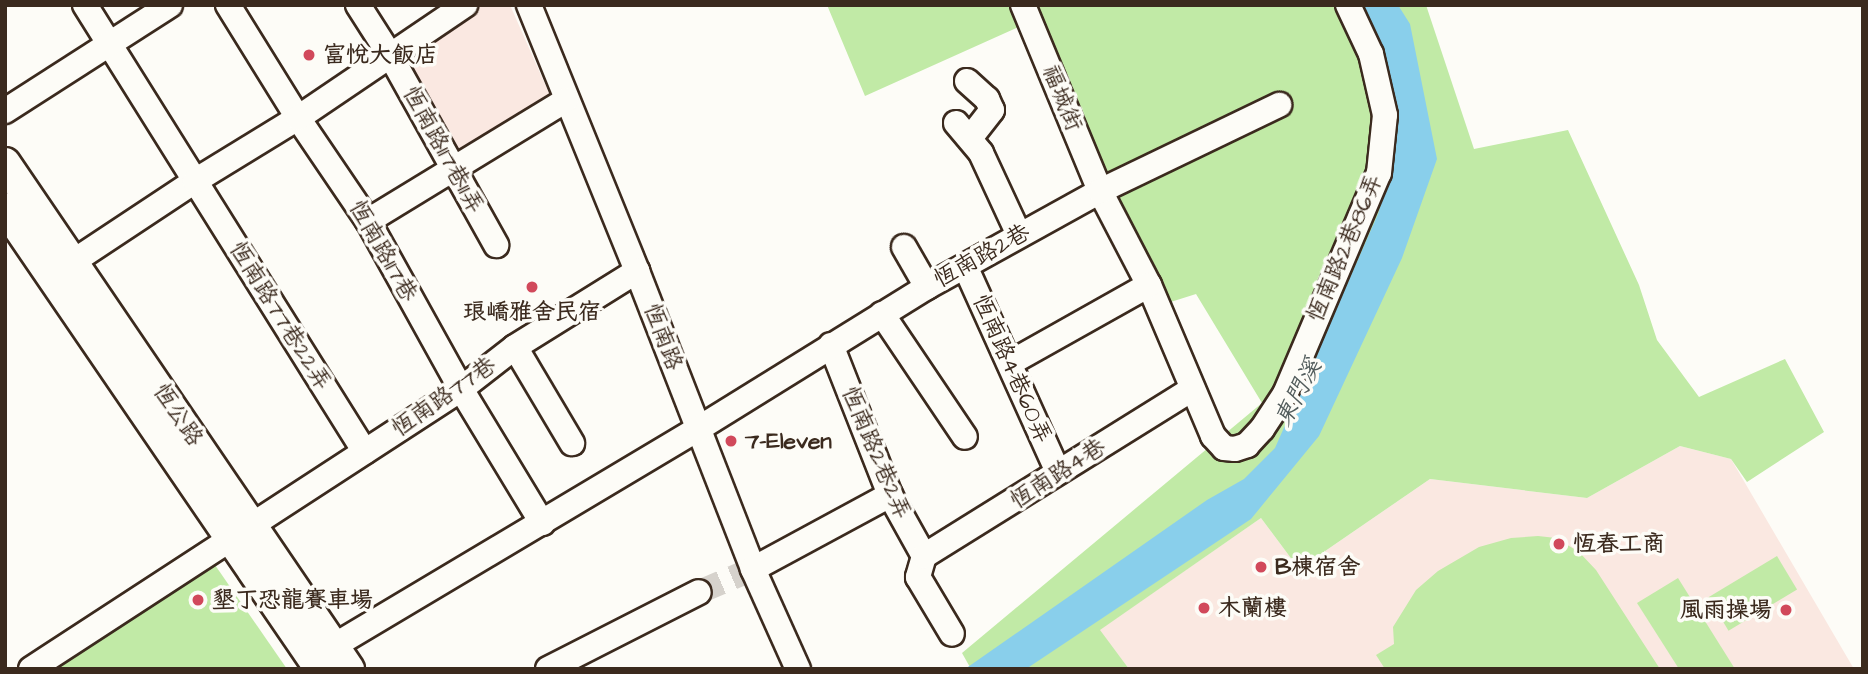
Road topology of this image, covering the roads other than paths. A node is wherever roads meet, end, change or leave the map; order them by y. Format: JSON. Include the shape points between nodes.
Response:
{"nodes":[{"id":1,"x":85,"y":5,"type":"edge"},
{"id":2,"x":170,"y":5,"type":"edge"},
{"id":3,"x":228,"y":5,"type":"edge"},
{"id":4,"x":358,"y":5,"type":"edge"},
{"id":5,"x":465,"y":5,"type":"edge"},
{"id":6,"x":528,"y":5,"type":"edge"},
{"id":7,"x":1023,"y":5,"type":"edge"},
{"id":8,"x":1348,"y":5,"type":"edge"},
{"id":9,"x":108,"y":45,"type":"junction"},
{"id":10,"x":390,"y":55,"type":"junction"},
{"id":11,"x":967,"y":81,"type":"dead end"},
{"id":12,"x":566,"y":100,"type":"junction"},
{"id":13,"x":1279,"y":105,"type":"dead end"},
{"id":14,"x":5,"y":111,"type":"edge"},
{"id":15,"x":298,"y":118,"type":"junction"},
{"id":16,"x":5,"y":163,"type":"edge"},
{"id":17,"x":454,"y":168,"type":"junction"},
{"id":18,"x":195,"y":181,"type":"junction"},
{"id":19,"x":1100,"y":191,"type":"junction"},
{"id":20,"x":5,"y":208,"type":"edge"},
{"id":21,"x":369,"y":221,"type":"junction"},
{"id":22,"x":1019,"y":235,"type":"junction"},
{"id":23,"x":496,"y":245,"type":"dead end"},
{"id":24,"x":904,"y":247,"type":"dead end"},
{"id":25,"x":965,"y":266,"type":"junction"},
{"id":26,"x":62,"y":269,"type":"junction"},
{"id":27,"x":637,"y":271,"type":"junction"},
{"id":28,"x":1149,"y":285,"type":"junction"},
{"id":29,"x":927,"y":287,"type":"junction"},
{"id":30,"x":882,"y":314,"type":"junction"},
{"id":31,"x":831,"y":345,"type":"junction"},
{"id":32,"x":515,"y":347,"type":"junction"},
{"id":33,"x":1010,"y":363,"type":"junction"},
{"id":34,"x":461,"y":388,"type":"junction"},
{"id":35,"x":1192,"y":389,"type":"junction"},
{"id":36,"x":698,"y":429,"type":"junction"},
{"id":37,"x":965,"y":437,"type":"dead end"},
{"id":38,"x":572,"y":443,"type":"dead end"},
{"id":39,"x":365,"y":452,"type":"junction"},
{"id":40,"x":1058,"y":472,"type":"junction"},
{"id":41,"x":890,"y":495,"type":"junction"},
{"id":42,"x":541,"y":523,"type":"junction"},
{"id":43,"x":243,"y":533,"type":"junction"},
{"id":44,"x":924,"y":556,"type":"junction"},
{"id":45,"x":753,"y":569,"type":"junction"},
{"id":46,"x":699,"y":592,"type":"tunnel mouth"},
{"id":47,"x":952,"y":634,"type":"dead end"},
{"id":48,"x":329,"y":660,"type":"edge"},
{"id":49,"x":32,"y":669,"type":"edge"},
{"id":50,"x":548,"y":669,"type":"edge"},
{"id":51,"x":798,"y":669,"type":"edge"}],
"edges":[{"from":1,"to":9,"type":"street","name":"恆南路77巷22弄"},
{"from":2,"to":9,"type":"street"},
{"from":3,"to":15,"type":"street","name":"恆南路117巷"},
{"from":4,"to":10,"type":"street","name":"恆南路117巷11弄"},
{"from":5,"to":10,"type":"street"},
{"from":6,"to":12,"type":"street","name":"恆南路"},
{"from":7,"to":19,"type":"street","name":"福城街"},
{"from":8,"to":35,"type":"street","name":"恆南路2巷86弄","via":[[1371,54],[1385,115],[1379,173],[1284,394],[1262,429],[1247,445],[1224,448],[1213,436]]},
{"from":9,"to":14,"type":"street"},
{"from":9,"to":18,"type":"street","name":"恆南路77巷22弄"},
{"from":10,"to":15,"type":"street"},
{"from":10,"to":17,"type":"street","name":"恆南路117巷11弄"},
{"from":11,"to":22,"type":"street","via":[[992,110],[964,130]]},
{"from":12,"to":17,"type":"street"},
{"from":12,"to":27,"type":"street","name":"恆南路"},
{"from":13,"to":19,"type":"street","name":"恆南路2巷"},
{"from":15,"to":18,"type":"street"},
{"from":15,"to":21,"type":"street","name":"恆南路117巷"},
{"from":16,"to":26,"type":"main road","name":"恆公路"},
{"from":17,"to":21,"type":"street"},
{"from":17,"to":23,"type":"street","name":"恆南路117巷11弄"},
{"from":18,"to":26,"type":"street"},
{"from":18,"to":39,"type":"street","name":"恆南路77巷22弄"},
{"from":19,"to":22,"type":"street","name":"恆南路2巷"},
{"from":19,"to":28,"type":"street","name":"恆南路2巷86弄"},
{"from":20,"to":26,"type":"main road","name":"恆公路"},
{"from":21,"to":34,"type":"street","name":"恆南路117巷"},
{"from":22,"to":25,"type":"street","name":"恆南路2巷"},
{"from":24,"to":29,"type":"street"},
{"from":25,"to":29,"type":"street","name":"恆南路2巷"},
{"from":25,"to":33,"type":"street","name":"恆南路4巷60弄"},
{"from":26,"to":43,"type":"main road","name":"恆公路"},
{"from":27,"to":32,"type":"street","name":"恆南路77巷"},
{"from":27,"to":36,"type":"street","name":"恆南路"},
{"from":28,"to":33,"type":"street"},
{"from":28,"to":35,"type":"street","name":"恆南路2巷86弄"},
{"from":29,"to":30,"type":"street","name":"恆南路2巷"},
{"from":30,"to":31,"type":"street","name":"恆南路2巷"},
{"from":30,"to":37,"type":"street"},
{"from":31,"to":36,"type":"street","name":"恆南路2巷"},
{"from":31,"to":41,"type":"street","name":"恆南路2巷2弄"},
{"from":32,"to":34,"type":"street","name":"恆南路77巷"},
{"from":32,"to":38,"type":"street"},
{"from":33,"to":40,"type":"street","name":"恆南路4巷60弄"},
{"from":34,"to":39,"type":"street","name":"恆南路77巷"},
{"from":34,"to":42,"type":"street","name":"恆南路117巷"},
{"from":35,"to":40,"type":"street","name":"恆南路4巷"},
{"from":36,"to":42,"type":"street","name":"恆南路2巷"},
{"from":36,"to":45,"type":"street","name":"恆南路"},
{"from":39,"to":43,"type":"street","name":"恆南路77巷"},
{"from":40,"to":44,"type":"street","name":"恆南路4巷"},
{"from":41,"to":44,"type":"street","name":"恆南路2巷2弄"},
{"from":41,"to":45,"type":"street"},
{"from":42,"to":48,"type":"street","name":"恆南路2巷"},
{"from":43,"to":48,"type":"main road","name":"恆公路"},
{"from":43,"to":49,"type":"street","name":"恆南路77巷"},
{"from":44,"to":47,"type":"street","name":"恆南路2巷2弄","via":[[918,577]]},
{"from":45,"to":51,"type":"street","name":"恆南路"},
{"from":46,"to":50,"type":"street"}]}
